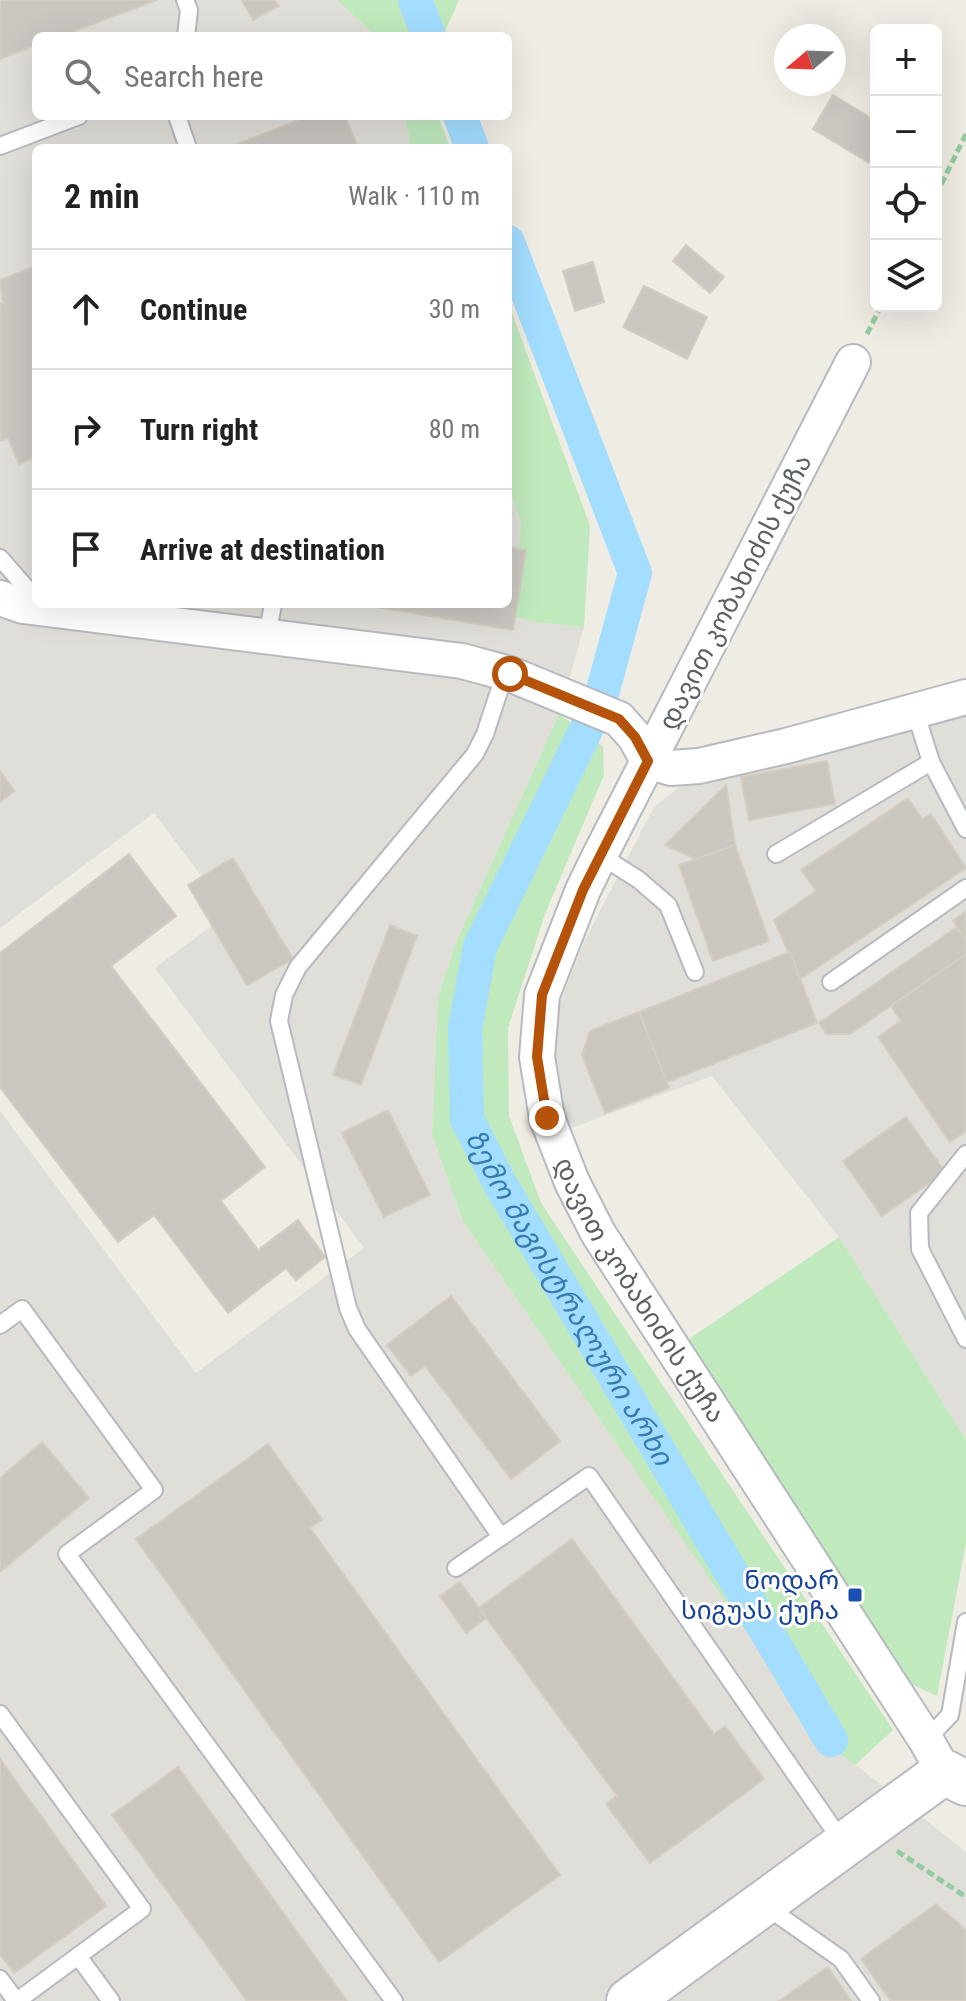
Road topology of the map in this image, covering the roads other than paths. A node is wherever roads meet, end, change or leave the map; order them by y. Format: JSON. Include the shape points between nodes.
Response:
{"nodes":[{"id":1,"x":185,"y":0,"type":"edge"},
{"id":2,"x":186,"y":32,"type":"edge"},
{"id":3,"x":68,"y":120,"type":"edge"},
{"id":4,"x":178,"y":120,"type":"edge"},
{"id":5,"x":187,"y":144,"type":"edge"},
{"id":6,"x":0,"y":146,"type":"edge"},
{"id":7,"x":853,"y":362,"type":"dead end"},
{"id":8,"x":0,"y":558,"type":"edge"},
{"id":9,"x":32,"y":594,"type":"edge"},
{"id":10,"x":0,"y":598,"type":"edge"},
{"id":11,"x":32,"y":605,"type":"edge"},
{"id":12,"x":98,"y":608,"type":"edge"},
{"id":13,"x":270,"y":620,"type":"edge"},
{"id":14,"x":505,"y":673,"type":"junction"},
{"id":15,"x":966,"y":697,"type":"edge"},
{"id":16,"x":915,"y":711,"type":"junction"},
{"id":17,"x":648,"y":761,"type":"junction"},
{"id":18,"x":931,"y":762,"type":"junction"},
{"id":19,"x":966,"y":829,"type":"edge"},
{"id":20,"x":776,"y":854,"type":"dead end"},
{"id":21,"x":600,"y":855,"type":"junction"},
{"id":22,"x":966,"y":888,"type":"edge"},
{"id":23,"x":695,"y":972,"type":"dead end"},
{"id":24,"x":831,"y":982,"type":"dead end"},
{"id":25,"x":966,"y":1154,"type":"edge"},
{"id":26,"x":0,"y":1325,"type":"edge"},
{"id":27,"x":966,"y":1339,"type":"edge"},
{"id":28,"x":501,"y":1537,"type":"junction"},
{"id":29,"x":456,"y":1568,"type":"dead end"},
{"id":30,"x":966,"y":1622,"type":"edge"},
{"id":31,"x":0,"y":1714,"type":"edge"},
{"id":32,"x":945,"y":1765,"type":"edge"},
{"id":33,"x":855,"y":1837,"type":"junction"},
{"id":34,"x":763,"y":1904,"type":"junction"},
{"id":35,"x":78,"y":1956,"type":"junction"},
{"id":36,"x":0,"y":1979,"type":"edge"},
{"id":37,"x":16,"y":2001,"type":"edge"},
{"id":38,"x":111,"y":2001,"type":"edge"},
{"id":39,"x":394,"y":2001,"type":"edge"},
{"id":40,"x":629,"y":2001,"type":"edge"},
{"id":41,"x":871,"y":2001,"type":"edge"}],
"edges":[{"from":1,"to":2,"type":"lane"},
{"from":3,"to":6,"type":"lane"},
{"from":4,"to":5,"type":"lane"},
{"from":7,"to":17,"type":"street","name":"დავით კობახიძის ქუჩა"},
{"from":8,"to":9,"type":"lane"},
{"from":10,"to":11,"type":"street"},
{"from":12,"to":13,"type":"street"},
{"from":13,"to":14,"type":"street"},
{"from":14,"to":17,"type":"street","via":[[619,719]]},
{"from":14,"to":28,"type":"lane","via":[[475,754],[298,967],[279,1021],[357,1329]]},
{"from":15,"to":16,"type":"street"},
{"from":16,"to":17,"type":"street","via":[[699,766],[671,768]]},
{"from":16,"to":18,"type":"lane"},
{"from":17,"to":21,"type":"street","name":"დავით კობახიძის ქუჩა"},
{"from":18,"to":19,"type":"lane"},
{"from":18,"to":20,"type":"lane"},
{"from":21,"to":23,"type":"lane","via":[[668,905]]},
{"from":21,"to":32,"type":"street","name":"დავით კობახიძის ქუჩა","via":[[542,995],[537,1057],[547,1118],[598,1233]]},
{"from":22,"to":24,"type":"lane"},
{"from":25,"to":27,"type":"lane","via":[[919,1213],[920,1249]]},
{"from":26,"to":39,"type":"lane","via":[[22,1309],[154,1490],[67,1554]]},
{"from":28,"to":29,"type":"lane"},
{"from":28,"to":33,"type":"lane","via":[[589,1476]]},
{"from":30,"to":32,"type":"lane"},
{"from":31,"to":35,"type":"lane","via":[[142,1909]]},
{"from":32,"to":33,"type":"street"},
{"from":33,"to":34,"type":"street"},
{"from":34,"to":40,"type":"street"},
{"from":34,"to":41,"type":"lane","via":[[841,1959]]},
{"from":35,"to":37,"type":"lane"},
{"from":35,"to":38,"type":"lane"},
{"from":36,"to":37,"type":"lane"}]}
